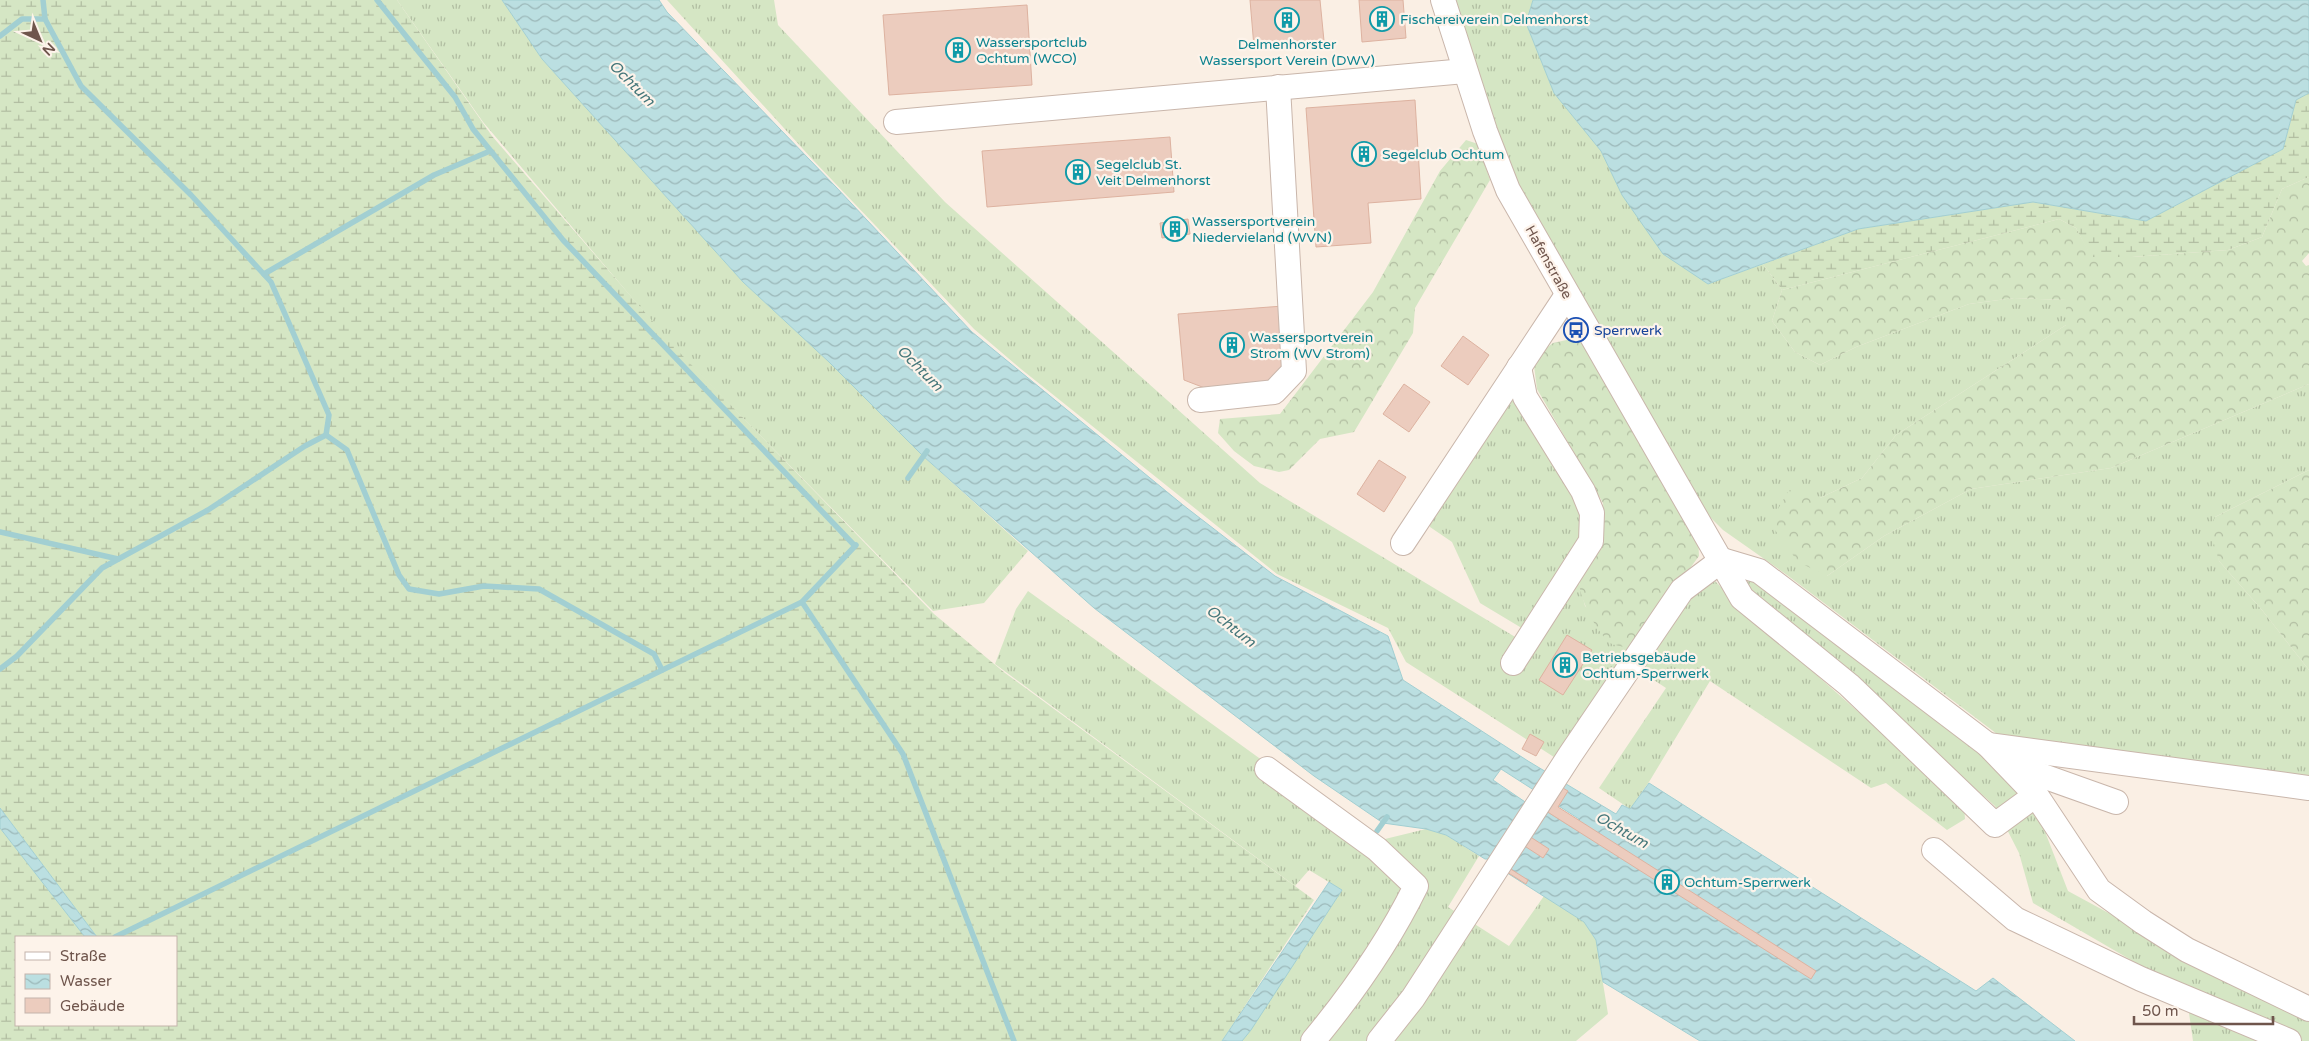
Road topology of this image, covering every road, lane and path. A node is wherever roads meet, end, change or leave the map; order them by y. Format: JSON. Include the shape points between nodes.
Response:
{"nodes":[{"id":1,"x":1443,"y":0,"type":"edge"},
{"id":2,"x":1465,"y":71,"type":"junction"},
{"id":3,"x":1278,"y":87,"type":"junction"},
{"id":4,"x":896,"y":122,"type":"dead end"},
{"id":5,"x":1567,"y":294,"type":"junction"},
{"id":6,"x":1519,"y":367,"type":"junction"},
{"id":7,"x":1200,"y":400,"type":"dead end"},
{"id":8,"x":1403,"y":543,"type":"dead end"},
{"id":9,"x":1722,"y":560,"type":"junction"},
{"id":10,"x":1513,"y":664,"type":"dead end"},
{"id":11,"x":1988,"y":745,"type":"junction"},
{"id":12,"x":2005,"y":762,"type":"junction"},
{"id":13,"x":1267,"y":769,"type":"dead end"},
{"id":14,"x":2309,"y":788,"type":"edge"},
{"id":15,"x":2036,"y":795,"type":"junction"},
{"id":16,"x":2116,"y":802,"type":"dead end"},
{"id":17,"x":1934,"y":850,"type":"dead end"},
{"id":18,"x":2309,"y":1009,"type":"edge"},
{"id":19,"x":1313,"y":1041,"type":"edge"},
{"id":20,"x":1379,"y":1041,"type":"edge"},
{"id":21,"x":2289,"y":1041,"type":"edge"}],
"edges":[{"from":1,"to":2,"type":"street","name":"Hafenstraße"},
{"from":2,"to":3,"type":"street"},
{"from":2,"to":5,"type":"street","name":"Hafenstraße","via":[[1505,182]]},
{"from":3,"to":4,"type":"street"},
{"from":3,"to":7,"type":"street","via":[[1294,371],[1274,392]]},
{"from":5,"to":6,"type":"street"},
{"from":5,"to":9,"type":"street","name":"Hafenstraße"},
{"from":6,"to":8,"type":"street"},
{"from":6,"to":10,"type":"street","via":[[1525,397],[1583,491],[1592,513],[1591,541]]},
{"from":9,"to":11,"type":"street","via":[[1758,571]]},
{"from":9,"to":15,"type":"street","name":"Hafenstraße","via":[[1742,598],[1848,685],[1995,825]]},
{"from":9,"to":20,"type":"street","via":[[1682,590],[1556,776],[1413,998]]},
{"from":11,"to":12,"type":"street"},
{"from":11,"to":14,"type":"street"},
{"from":12,"to":15,"type":"street"},
{"from":12,"to":16,"type":"street"},
{"from":13,"to":19,"type":"street","via":[[1377,849],[1416,886],[1341,1007]]},
{"from":15,"to":18,"type":"street","via":[[2099,890],[2187,950]]},
{"from":17,"to":21,"type":"street","via":[[2015,919],[2141,979]]}]}
